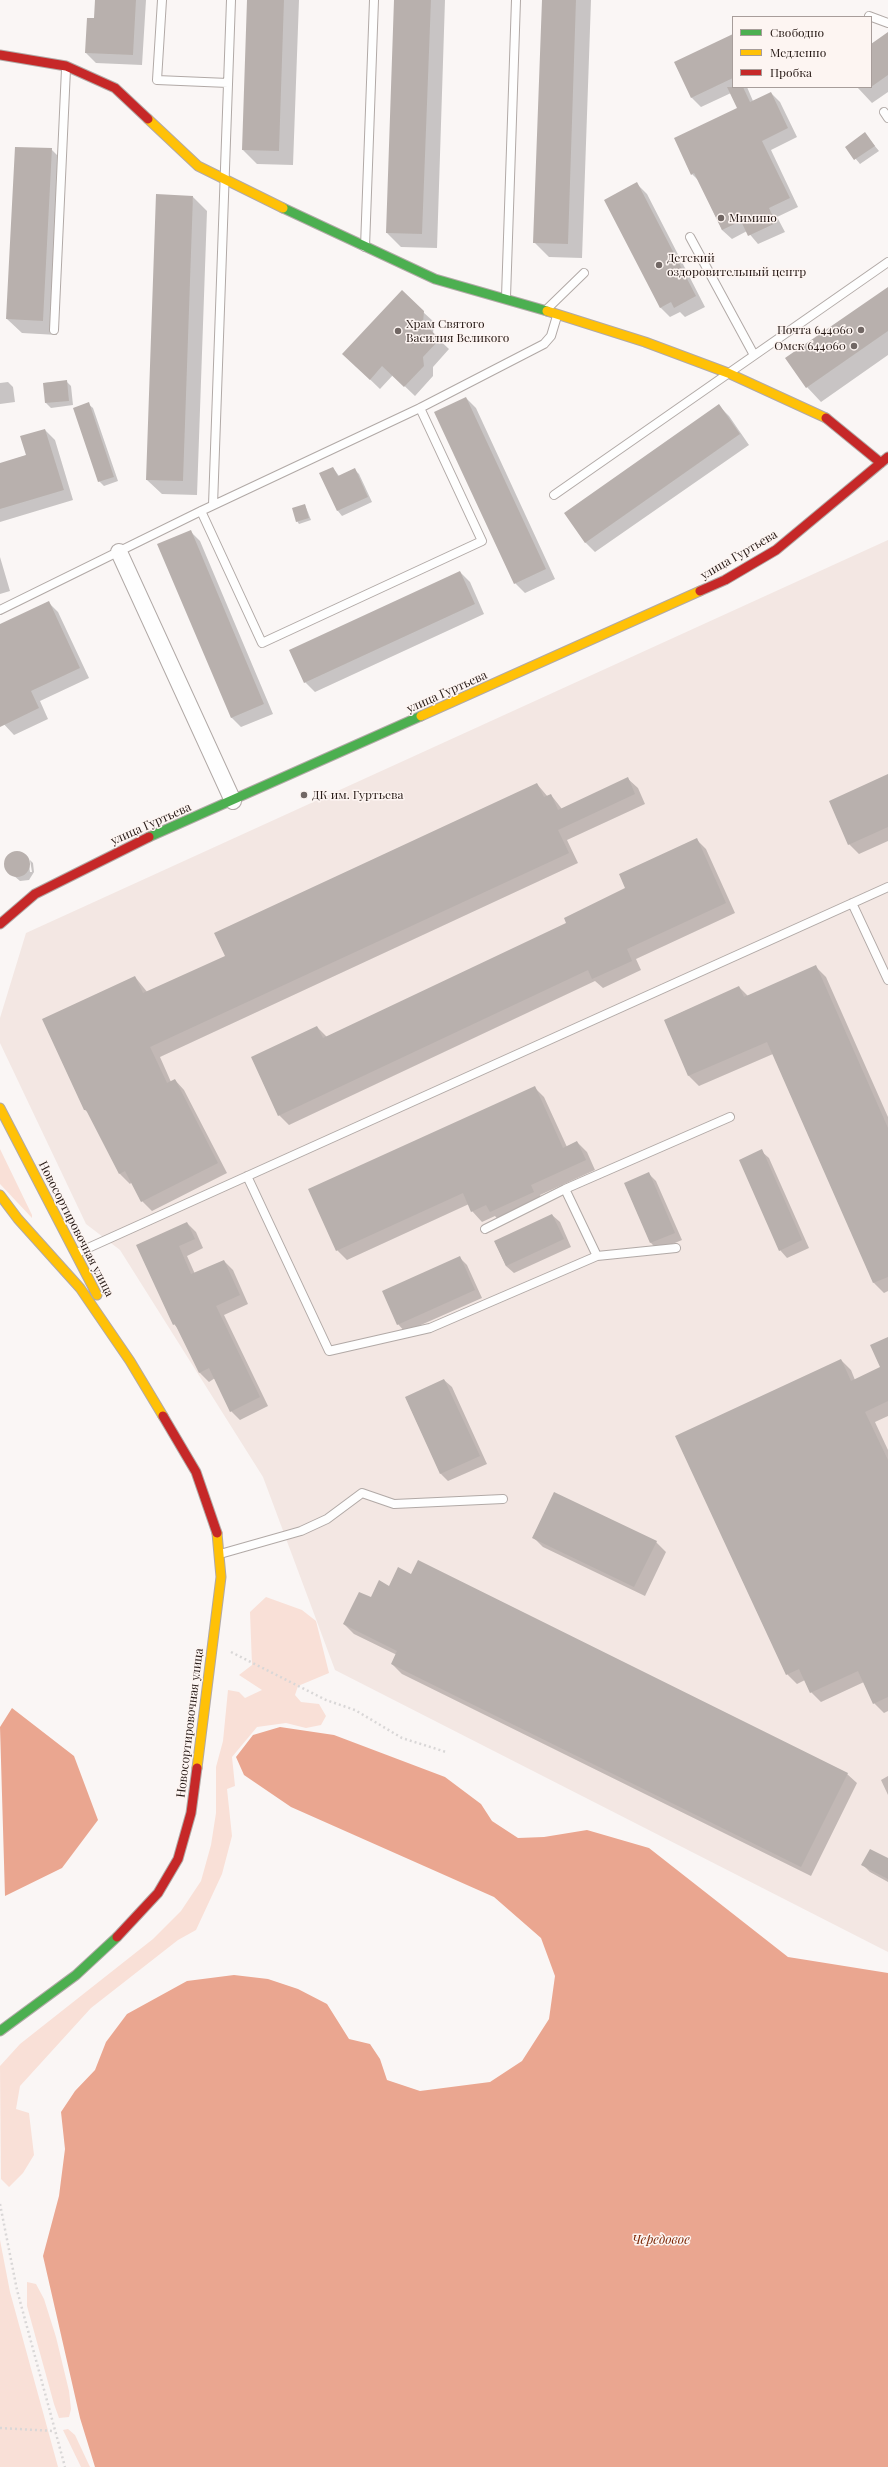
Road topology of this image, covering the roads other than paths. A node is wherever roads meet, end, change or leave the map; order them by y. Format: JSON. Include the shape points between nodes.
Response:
{"nodes":[{"id":1,"x":162,"y":0,"type":"edge"},
{"id":2,"x":231,"y":0,"type":"edge"},
{"id":3,"x":374,"y":0,"type":"edge"},
{"id":4,"x":516,"y":0,"type":"edge"},
{"id":5,"x":872,"y":17,"type":"edge"},
{"id":6,"x":888,"y":24,"type":"edge"},
{"id":7,"x":0,"y":55,"type":"edge"},
{"id":8,"x":66,"y":66,"type":"junction"},
{"id":9,"x":228,"y":83,"type":"junction"},
{"id":10,"x":225,"y":179,"type":"junction"},
{"id":11,"x":690,"y":237,"type":"dead end"},
{"id":12,"x":365,"y":248,"type":"junction"},
{"id":13,"x":888,"y":262,"type":"edge"},
{"id":14,"x":584,"y":273,"type":"dead end"},
{"id":15,"x":506,"y":298,"type":"junction"},
{"id":16,"x":546,"y":310,"type":"junction"},
{"id":17,"x":558,"y":314,"type":"junction"},
{"id":18,"x":54,"y":330,"type":"dead end"},
{"id":19,"x":754,"y":356,"type":"junction"},
{"id":20,"x":728,"y":373,"type":"junction"},
{"id":21,"x":420,"y":408,"type":"junction"},
{"id":22,"x":885,"y":460,"type":"edge"},
{"id":23,"x":554,"y":495,"type":"dead end"},
{"id":24,"x":213,"y":505,"type":"junction"},
{"id":25,"x":201,"y":511,"type":"junction"},
{"id":26,"x":118,"y":552,"type":"junction"},
{"id":27,"x":0,"y":610,"type":"edge"},
{"id":28,"x":233,"y":801,"type":"junction"},
{"id":29,"x":888,"y":887,"type":"edge"},
{"id":30,"x":852,"y":903,"type":"junction"},
{"id":31,"x":0,"y":924,"type":"edge"},
{"id":32,"x":888,"y":980,"type":"edge"},
{"id":33,"x":0,"y":1108,"type":"edge"},
{"id":34,"x":730,"y":1117,"type":"dead end"},
{"id":35,"x":247,"y":1176,"type":"junction"},
{"id":36,"x":565,"y":1189,"type":"junction"},
{"id":37,"x":0,"y":1195,"type":"edge"},
{"id":38,"x":485,"y":1229,"type":"dead end"},
{"id":39,"x":676,"y":1248,"type":"dead end"},
{"id":40,"x":76,"y":1254,"type":"junction"},
{"id":41,"x":597,"y":1256,"type":"junction"},
{"id":42,"x":130,"y":1361,"type":"junction"},
{"id":43,"x":503,"y":1499,"type":"dead end"},
{"id":44,"x":219,"y":1554,"type":"junction"},
{"id":45,"x":0,"y":2031,"type":"edge"}],
"edges":[{"from":1,"to":9,"type":"lane","via":[[158,80]]},
{"from":2,"to":9,"type":"lane"},
{"from":3,"to":12,"type":"lane"},
{"from":4,"to":15,"type":"lane"},
{"from":5,"to":6,"type":"lane"},
{"from":7,"to":8,"type":"main road"},
{"from":8,"to":10,"type":"main road","via":[[115,88],[198,166]]},
{"from":8,"to":18,"type":"lane"},
{"from":9,"to":10,"type":"lane"},
{"from":10,"to":12,"type":"main road"},
{"from":10,"to":24,"type":"lane"},
{"from":11,"to":19,"type":"lane"},
{"from":12,"to":15,"type":"main road","via":[[435,279]]},
{"from":13,"to":19,"type":"lane"},
{"from":14,"to":16,"type":"lane"},
{"from":15,"to":16,"type":"main road"},
{"from":16,"to":17,"type":"main road"},
{"from":17,"to":20,"type":"main road","via":[[645,342]]},
{"from":17,"to":21,"type":"lane","via":[[551,336],[544,344]]},
{"from":19,"to":20,"type":"lane"},
{"from":20,"to":22,"type":"main road","via":[[824,416]]},
{"from":20,"to":23,"type":"lane"},
{"from":21,"to":24,"type":"lane"},
{"from":21,"to":25,"type":"lane","via":[[482,541],[262,643]]},
{"from":22,"to":28,"type":"main road","name":"улица Гуртьева","via":[[776,550],[725,580]]},
{"from":24,"to":25,"type":"lane"},
{"from":25,"to":26,"type":"lane"},
{"from":26,"to":27,"type":"lane"},
{"from":26,"to":28,"type":"street"},
{"from":28,"to":31,"type":"main road","name":"улица Гуртьева","via":[[138,842],[35,894]]},
{"from":29,"to":30,"type":"lane"},
{"from":30,"to":32,"type":"lane"},
{"from":30,"to":35,"type":"lane"},
{"from":33,"to":40,"type":"main road","name":"Новосортировочная улица"},
{"from":34,"to":36,"type":"lane"},
{"from":35,"to":40,"type":"lane"},
{"from":35,"to":41,"type":"lane","via":[[329,1351],[430,1328]]},
{"from":36,"to":38,"type":"lane"},
{"from":36,"to":41,"type":"lane"},
{"from":37,"to":42,"type":"main road","name":"Новосортировочная улица","via":[[18,1220],[80,1288]]},
{"from":39,"to":41,"type":"lane"},
{"from":40,"to":42,"type":"main road","name":"Новосортировочная улица"},
{"from":42,"to":44,"type":"main road","name":"Новосортировочная улица","via":[[196,1472],[216,1528]]},
{"from":43,"to":44,"type":"lane","via":[[394,1504],[362,1493],[327,1519],[301,1531]]},
{"from":44,"to":45,"type":"main road","name":"Новосортировочная улица","via":[[221,1577],[191,1813],[178,1859],[158,1893],[126,1929],[76,1975]]}]}
